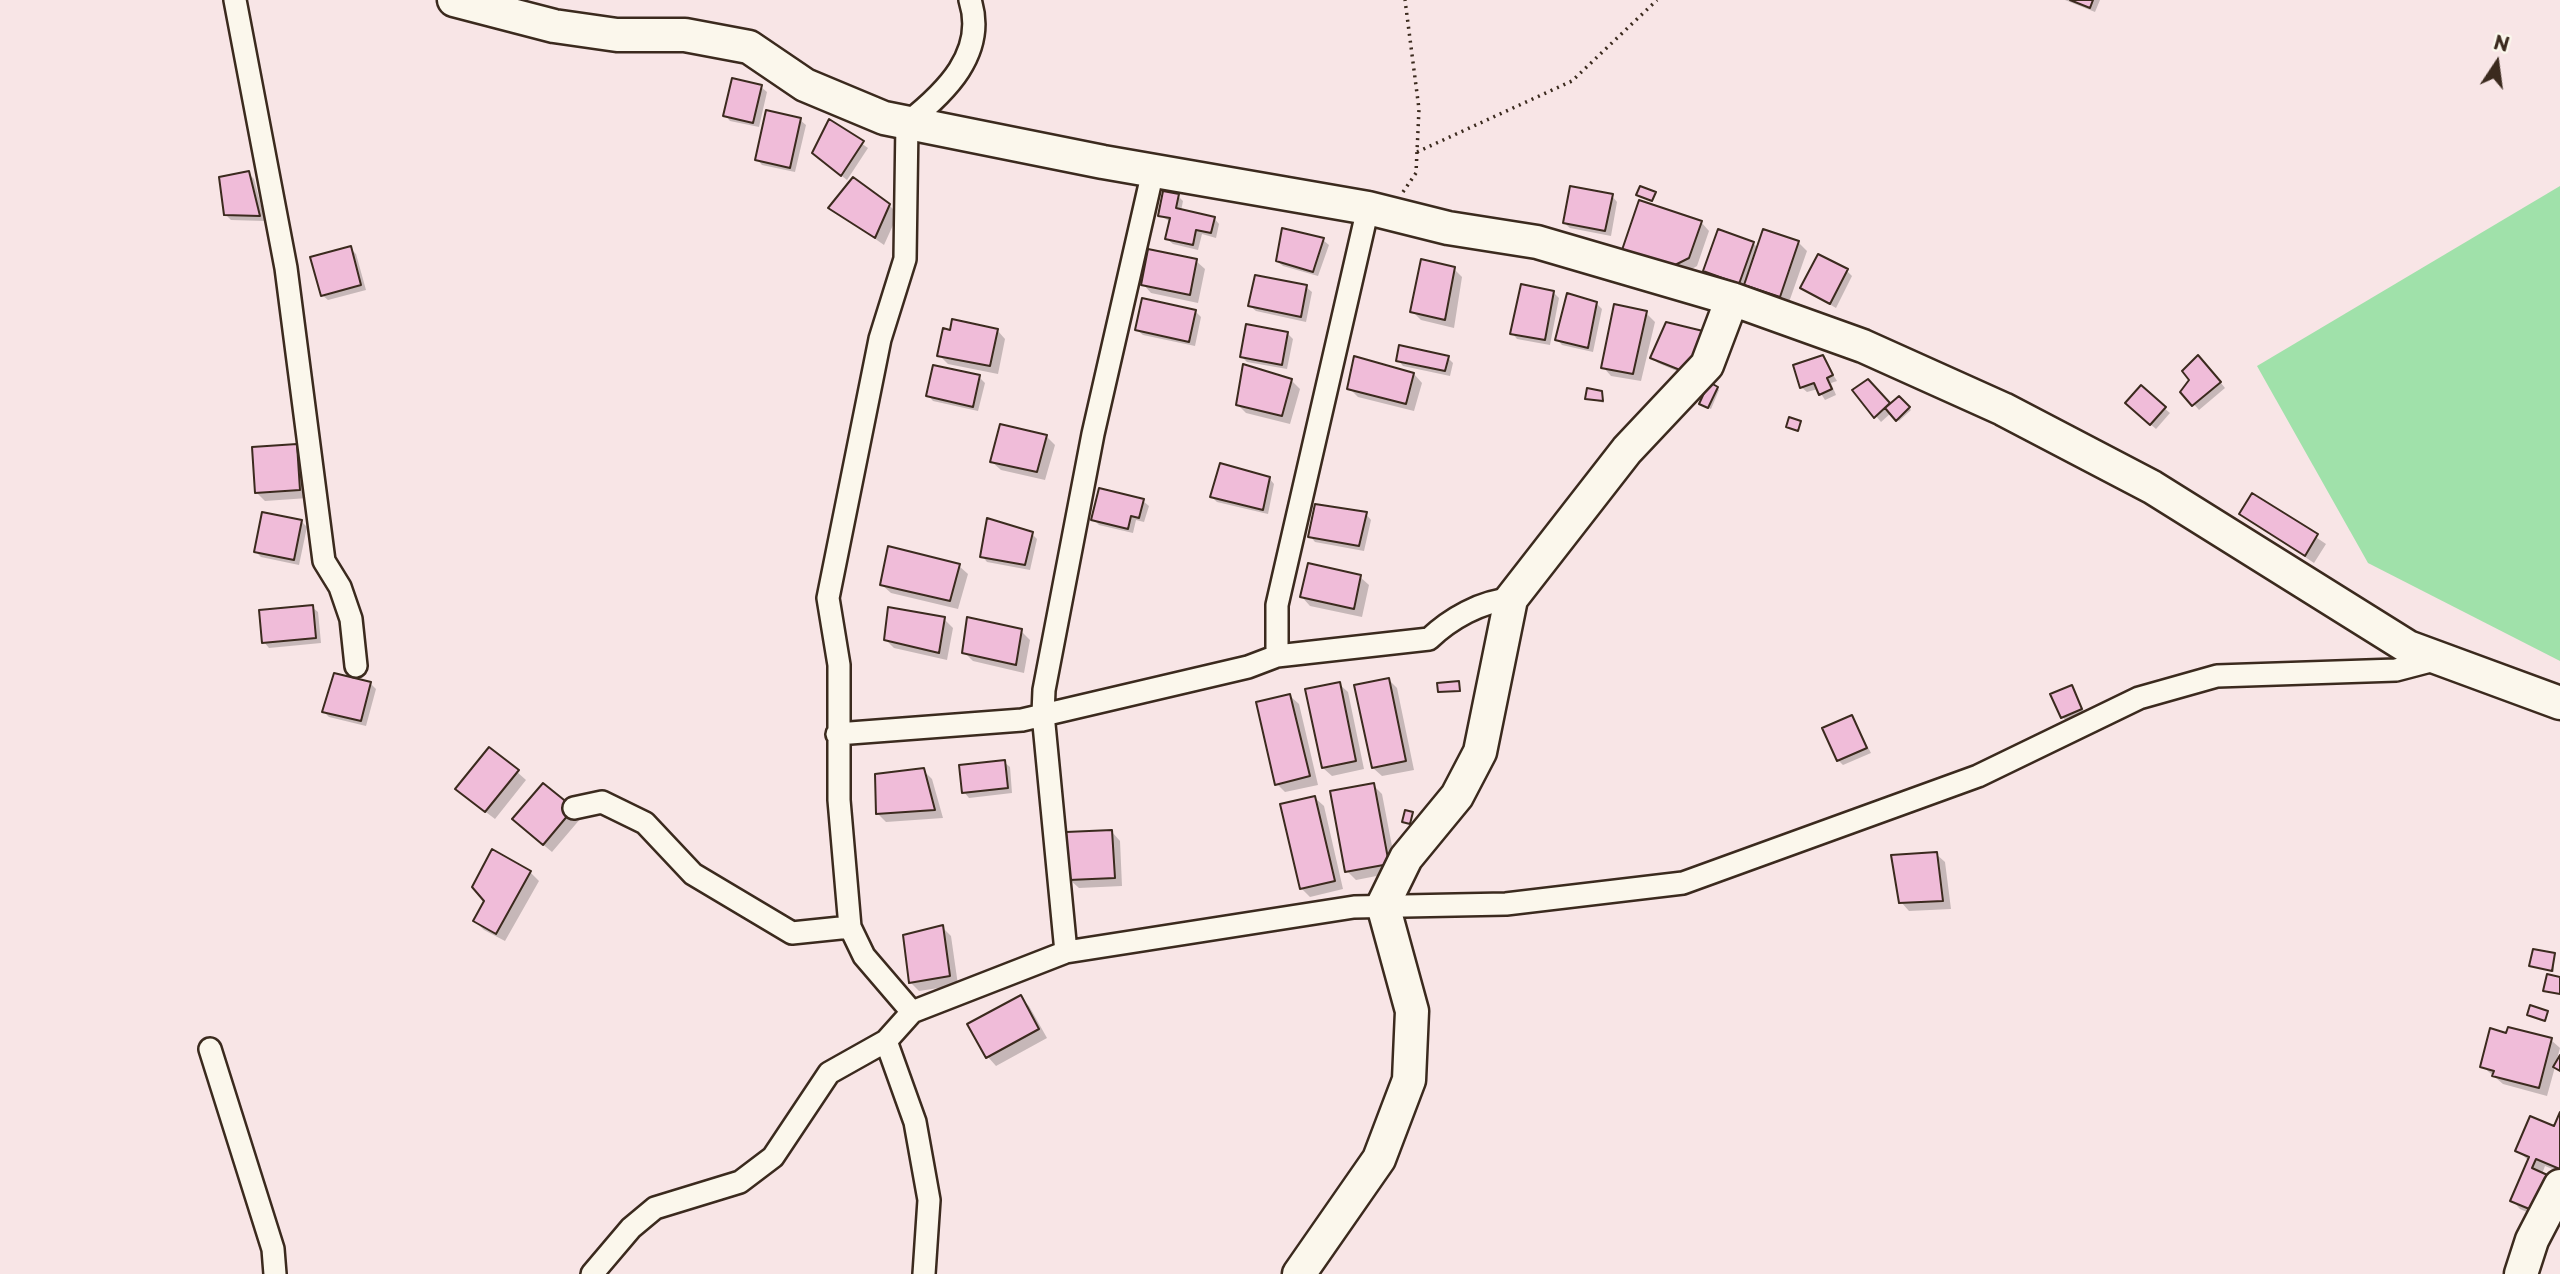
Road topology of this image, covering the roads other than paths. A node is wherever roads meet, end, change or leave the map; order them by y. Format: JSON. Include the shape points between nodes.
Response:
{"nodes":[{"id":1,"x":235,"y":0,"type":"edge"},
{"id":2,"x":454,"y":0,"type":"edge"},
{"id":3,"x":970,"y":0,"type":"edge"},
{"id":4,"x":907,"y":123,"type":"junction"},
{"id":5,"x":1153,"y":171,"type":"junction"},
{"id":6,"x":1379,"y":210,"type":"junction"},
{"id":7,"x":1732,"y":299,"type":"junction"},
{"id":8,"x":1511,"y":599,"type":"junction"},
{"id":9,"x":1277,"y":656,"type":"junction"},
{"id":10,"x":2441,"y":658,"type":"junction"},
{"id":11,"x":356,"y":666,"type":"dead end"},
{"id":12,"x":2560,"y":703,"type":"edge"},
{"id":13,"x":1043,"y":714,"type":"junction"},
{"id":14,"x":837,"y":734,"type":"junction"},
{"id":15,"x":574,"y":808,"type":"dead end"},
{"id":16,"x":1383,"y":905,"type":"junction"},
{"id":17,"x":850,"y":927,"type":"junction"},
{"id":18,"x":1066,"y":952,"type":"junction"},
{"id":19,"x":912,"y":1012,"type":"junction"},
{"id":20,"x":886,"y":1041,"type":"junction"},
{"id":21,"x":210,"y":1049,"type":"dead end"},
{"id":22,"x":2560,"y":1186,"type":"edge"},
{"id":23,"x":275,"y":1274,"type":"edge"},
{"id":24,"x":592,"y":1274,"type":"edge"},
{"id":25,"x":924,"y":1274,"type":"edge"},
{"id":26,"x":1299,"y":1274,"type":"edge"},
{"id":27,"x":2521,"y":1274,"type":"edge"}],
"edges":[{"from":1,"to":11,"type":"street","via":[[286,268],[324,561],[340,587],[351,619]]},
{"from":2,"to":4,"type":"street","via":[[554,26],[617,35],[685,35],[749,47],[805,85]]},
{"from":3,"to":4,"type":"street","via":[[976,18],[966,62],[940,97]]},
{"from":4,"to":5,"type":"street"},
{"from":4,"to":14,"type":"street","via":[[905,259],[880,338],[828,598],[839,665]]},
{"from":5,"to":6,"type":"street"},
{"from":5,"to":13,"type":"street","via":[[1093,434]]},
{"from":6,"to":7,"type":"street","via":[[1448,228],[1537,242]]},
{"from":6,"to":9,"type":"street","via":[[1277,605]]},
{"from":7,"to":8,"type":"street","via":[[1707,365],[1627,450]]},
{"from":7,"to":10,"type":"street","via":[[1863,346],[2003,409],[2152,487],[2408,647]]},
{"from":8,"to":9,"type":"street","via":[[1494,600],[1445,624],[1429,639]]},
{"from":8,"to":16,"type":"street","via":[[1480,752],[1457,796],[1406,858]]},
{"from":9,"to":13,"type":"street","via":[[1248,667]]},
{"from":10,"to":12,"type":"street"},
{"from":10,"to":16,"type":"street","via":[[2396,670],[2217,676],[2152,695],[1978,776],[1683,883],[1506,904]]},
{"from":13,"to":14,"type":"street","via":[[1022,720]]},
{"from":13,"to":18,"type":"street"},
{"from":14,"to":17,"type":"street"},
{"from":15,"to":17,"type":"street","via":[[602,802],[645,823],[693,873],[792,933]]},
{"from":16,"to":18,"type":"street"},
{"from":16,"to":26,"type":"street","via":[[1412,1011],[1409,1080],[1380,1159]]},
{"from":17,"to":19,"type":"street","via":[[864,956]]},
{"from":18,"to":19,"type":"street"},
{"from":19,"to":20,"type":"street"},
{"from":20,"to":24,"type":"street","via":[[829,1073],[773,1157],[740,1182],[655,1208],[631,1228]]},
{"from":20,"to":25,"type":"street","via":[[915,1122],[929,1200]]},
{"from":21,"to":23,"type":"street","via":[[273,1249]]},
{"from":22,"to":27,"type":"street","via":[[2532,1240]]}]}
